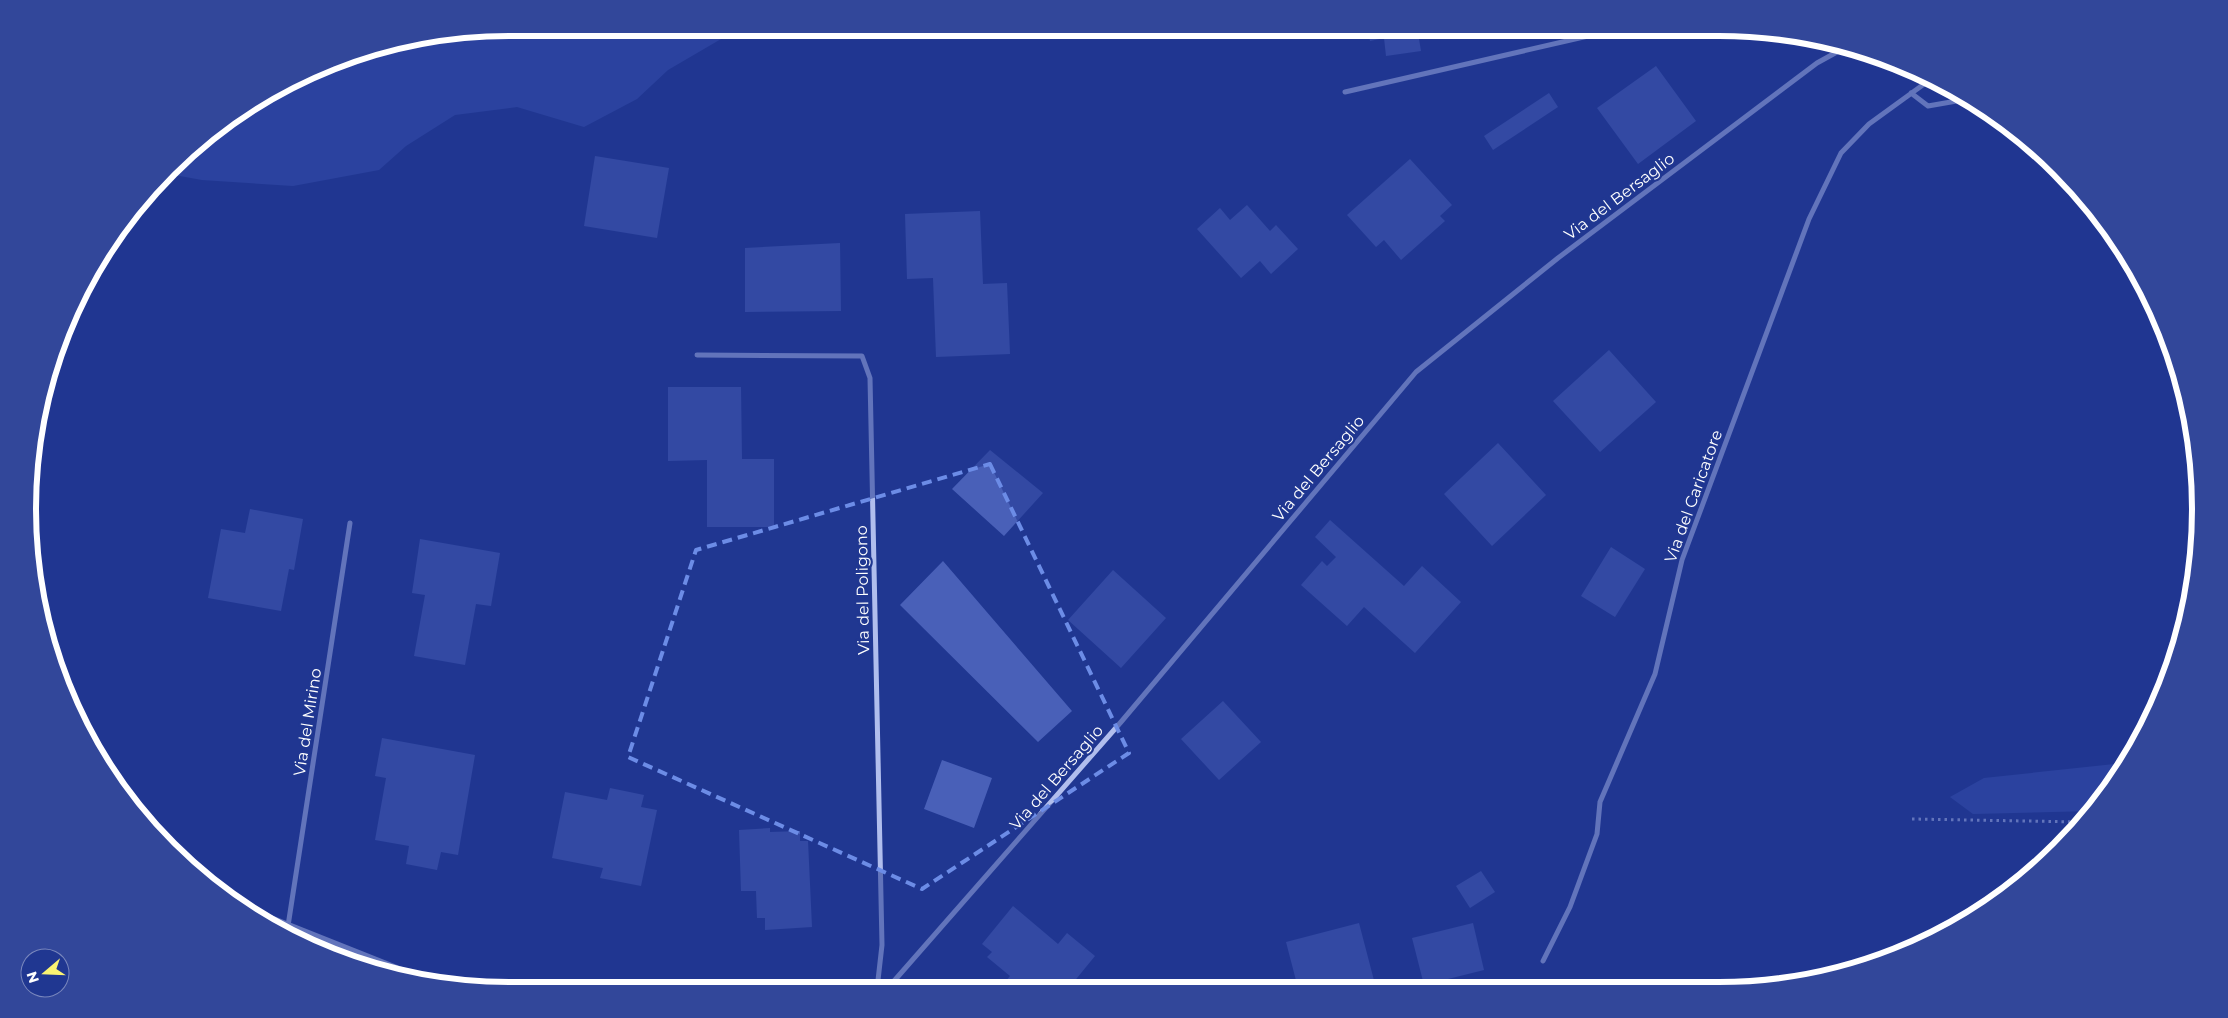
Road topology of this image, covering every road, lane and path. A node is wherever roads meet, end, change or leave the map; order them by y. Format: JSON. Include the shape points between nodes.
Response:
{"nodes":[{"id":1,"x":1588,"y":36,"type":"edge"},
{"id":2,"x":1838,"y":51,"type":"edge"},
{"id":3,"x":1925,"y":83,"type":"edge"},
{"id":4,"x":1345,"y":92,"type":"dead end"},
{"id":5,"x":1911,"y":93,"type":"junction"},
{"id":6,"x":1957,"y":101,"type":"edge"},
{"id":7,"x":697,"y":355,"type":"dead end"},
{"id":8,"x":350,"y":523,"type":"dead end"},
{"id":9,"x":1912,"y":819,"type":"dead end"},
{"id":10,"x":2073,"y":822,"type":"edge"},
{"id":11,"x":288,"y":926,"type":"joint"},
{"id":12,"x":1543,"y":961,"type":"dead end"},
{"id":13,"x":389,"y":966,"type":"edge"},
{"id":14,"x":878,"y":982,"type":"edge"},
{"id":15,"x":893,"y":982,"type":"edge"}],
"edges":[{"from":1,"to":4,"type":"street"},
{"from":2,"to":15,"type":"street","name":"Via del Bersaglio","via":[[1818,63],[1558,258],[1416,372],[1121,722]]},
{"from":3,"to":5,"type":"street","name":"Via del Caricatore"},
{"from":5,"to":6,"type":"street","via":[[1928,106]]},
{"from":5,"to":12,"type":"street","name":"Via del Caricatore","via":[[1869,124],[1841,153],[1809,219],[1682,560],[1655,674],[1600,802],[1597,834],[1570,908]]},
{"from":7,"to":14,"type":"street","name":"Via del Poligono","via":[[862,356],[870,378],[882,945]]},
{"from":8,"to":11,"type":"street","name":"Via del Mirino"},
{"from":9,"to":10,"type":"path"},
{"from":11,"to":13,"type":"street"}]}
